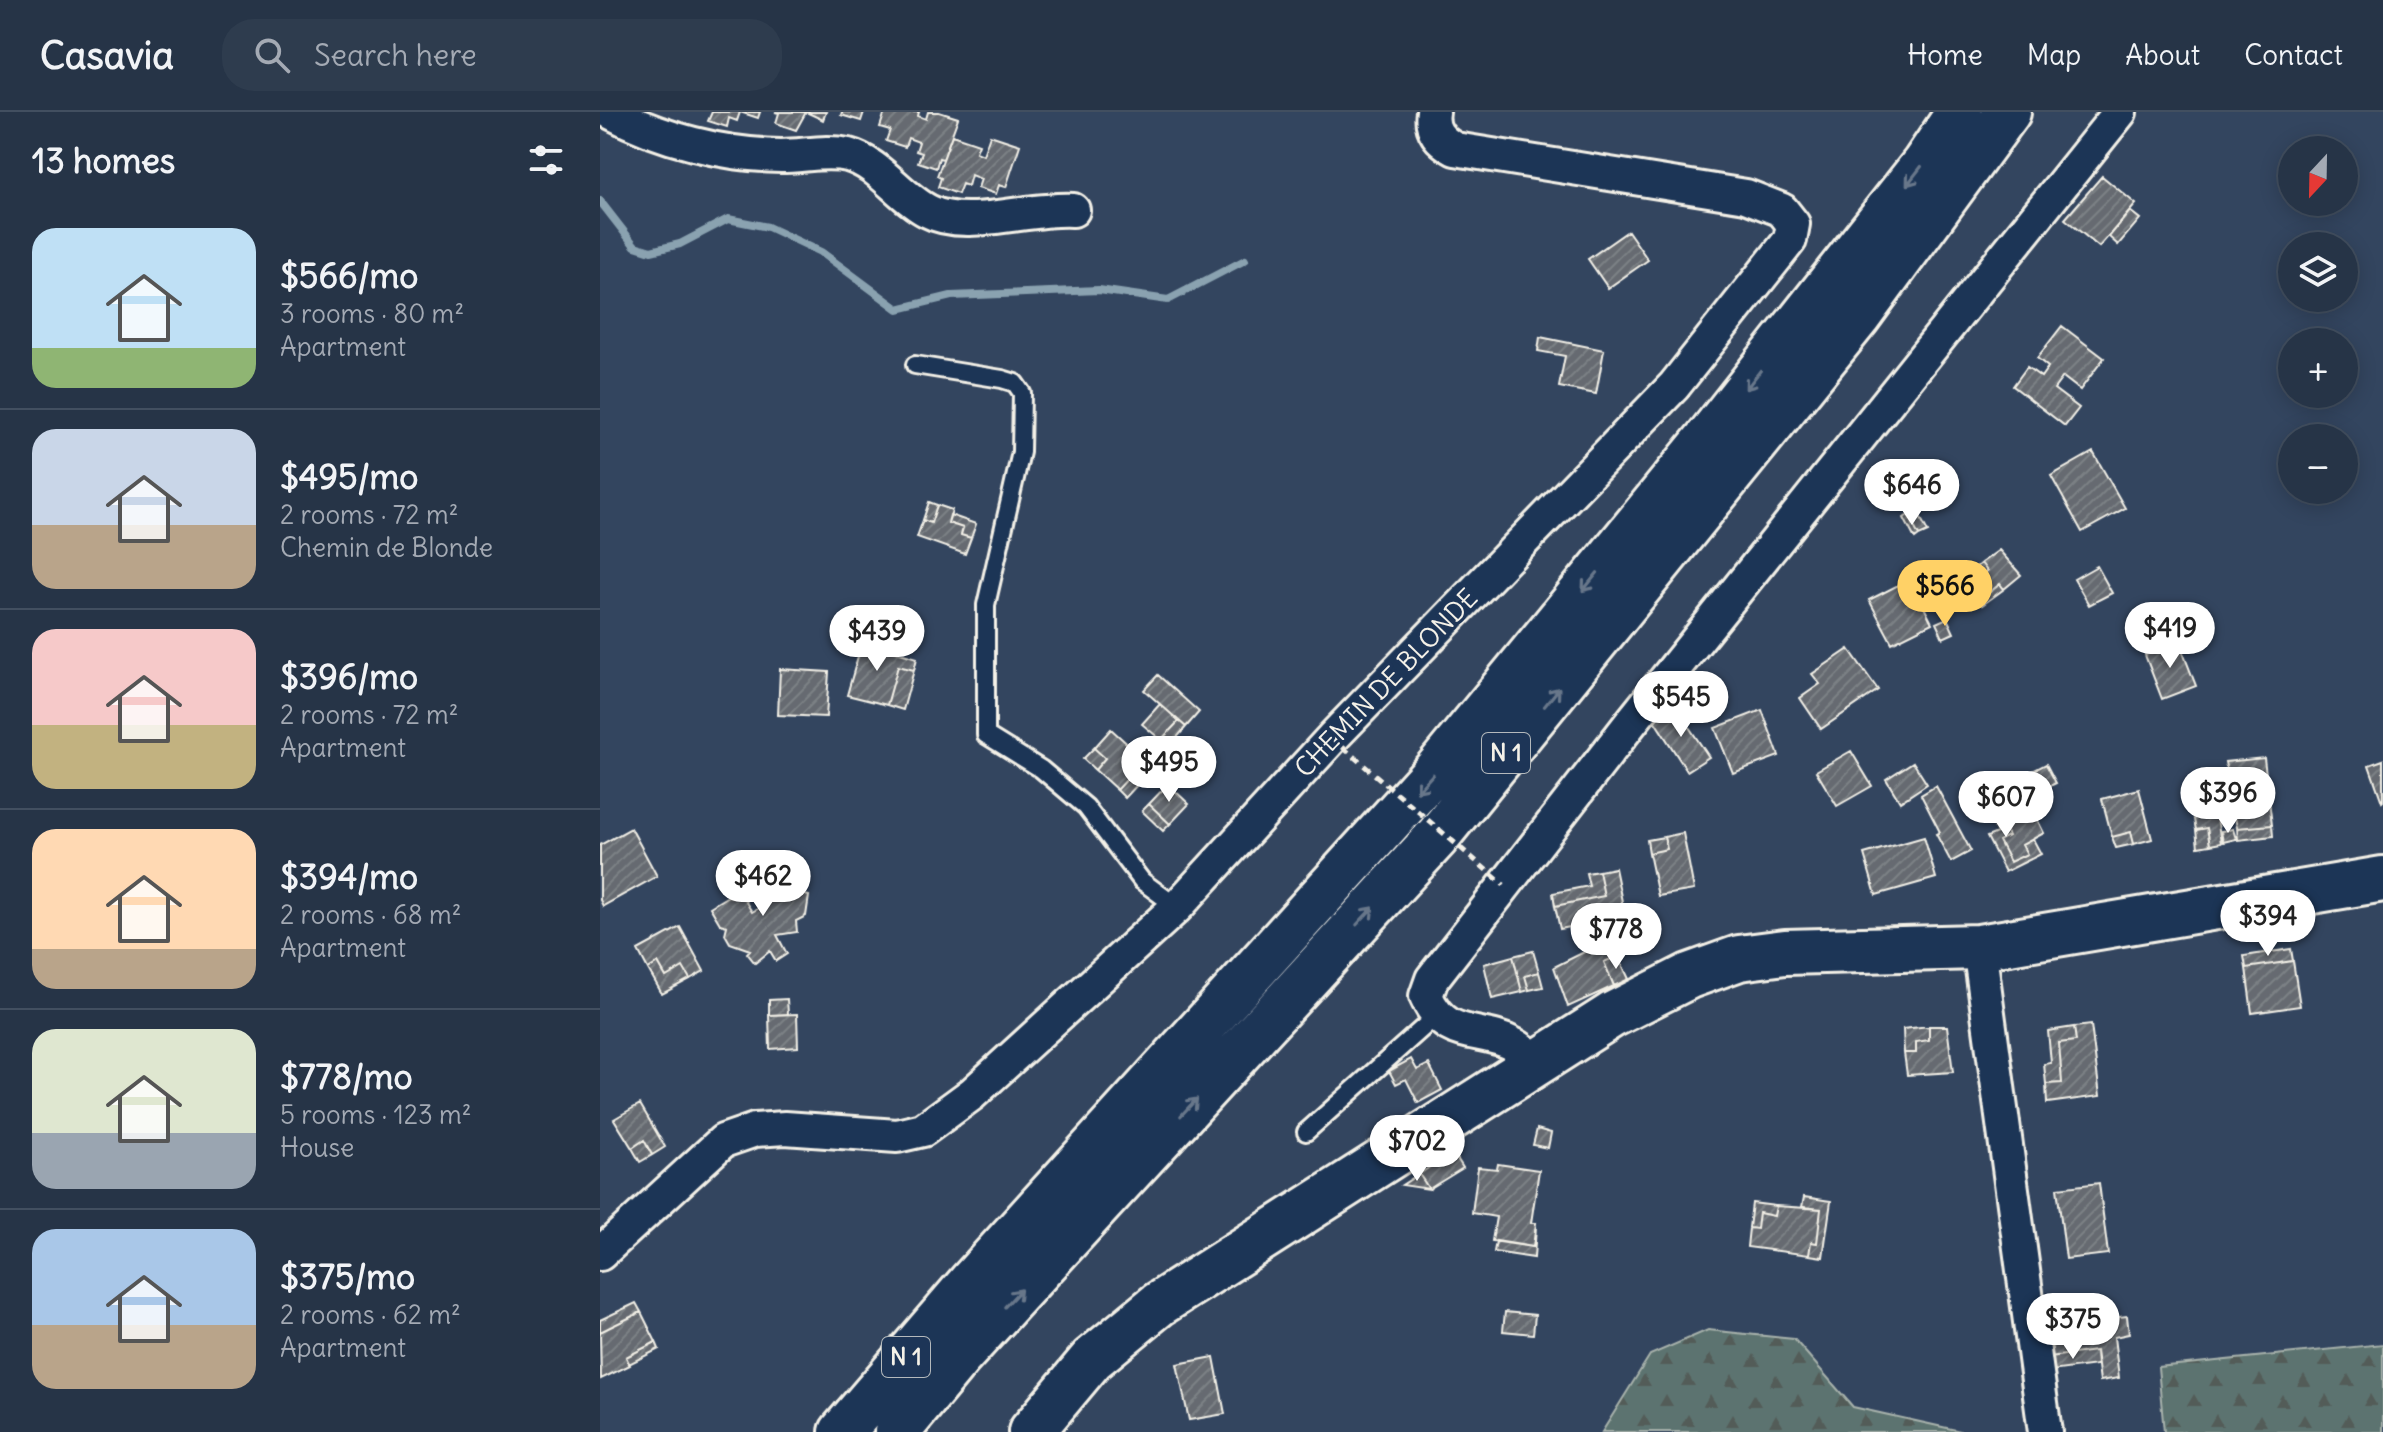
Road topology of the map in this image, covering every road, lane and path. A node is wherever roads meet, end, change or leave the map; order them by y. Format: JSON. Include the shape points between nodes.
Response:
{"nodes":[{"id":1,"x":610,"y":112,"type":"edge"},
{"id":2,"x":1433,"y":112,"type":"edge"},
{"id":3,"x":1959,"y":112,"type":"edge"},
{"id":4,"x":2008,"y":112,"type":"edge"},
{"id":5,"x":2120,"y":112,"type":"edge"},
{"id":6,"x":1073,"y":210,"type":"dead end"},
{"id":7,"x":915,"y":365,"type":"dead end"},
{"id":8,"x":1332,"y":738,"type":"junction"},
{"id":9,"x":2383,"y":879,"type":"edge"},
{"id":10,"x":1504,"y":885,"type":"junction"},
{"id":11,"x":1177,"y":907,"type":"junction"},
{"id":12,"x":1979,"y":947,"type":"junction"},
{"id":13,"x":1435,"y":1017,"type":"junction"},
{"id":14,"x":1540,"y":1064,"type":"junction"},
{"id":15,"x":1306,"y":1132,"type":"dead end"},
{"id":16,"x":600,"y":1254,"type":"edge"},
{"id":17,"x":842,"y":1432,"type":"edge"},
{"id":18,"x":897,"y":1432,"type":"edge"},
{"id":19,"x":1031,"y":1432,"type":"edge"},
{"id":20,"x":2045,"y":1432,"type":"edge"}],
"edges":[{"from":1,"to":6,"type":"street","via":[[701,147],[780,156],[851,156],[929,213],[973,220]]},
{"from":2,"to":8,"type":"street","name":"CHEMIN DE BLONDE","via":[[1431,122],[1440,141],[1455,149],[1746,196],[1782,210],[1793,224],[1790,240],[1674,386]]},
{"from":3,"to":17,"type":"main road","number":"N 1","one_way":true,"via":[[1717,427],[1437,769],[970,1283]]},
{"from":18,"to":4,"type":"main road","number":"N 1","one_way":true,"via":[[960,1356],[1437,837],[1858,317]]},
{"from":5,"to":10,"type":"street"},
{"from":7,"to":11,"type":"lane","via":[[1002,379],[1015,383],[1022,393],[1021,452],[986,605],[986,735],[1041,769],[1086,807],[1142,881]]},
{"from":8,"to":10,"type":"path","bridge":true},
{"from":8,"to":11,"type":"street","name":"CHEMIN DE BLONDE"},
{"from":9,"to":12,"type":"main road"},
{"from":10,"to":13,"type":"street","via":[[1432,979],[1426,996]]},
{"from":11,"to":16,"type":"street","name":"CHEMIN DE BLONDE","via":[[972,1094],[923,1130],[897,1136],[785,1128],[755,1130],[723,1141]]},
{"from":12,"to":14,"type":"main road","via":[[1739,958],[1689,976],[1612,1015]]},
{"from":12,"to":20,"type":"street"},
{"from":13,"to":14,"type":"street","via":[[1463,1032],[1513,1044]]},
{"from":13,"to":15,"type":"lane"},
{"from":14,"to":19,"type":"main road","via":[[1159,1304],[1092,1359]]}]}
